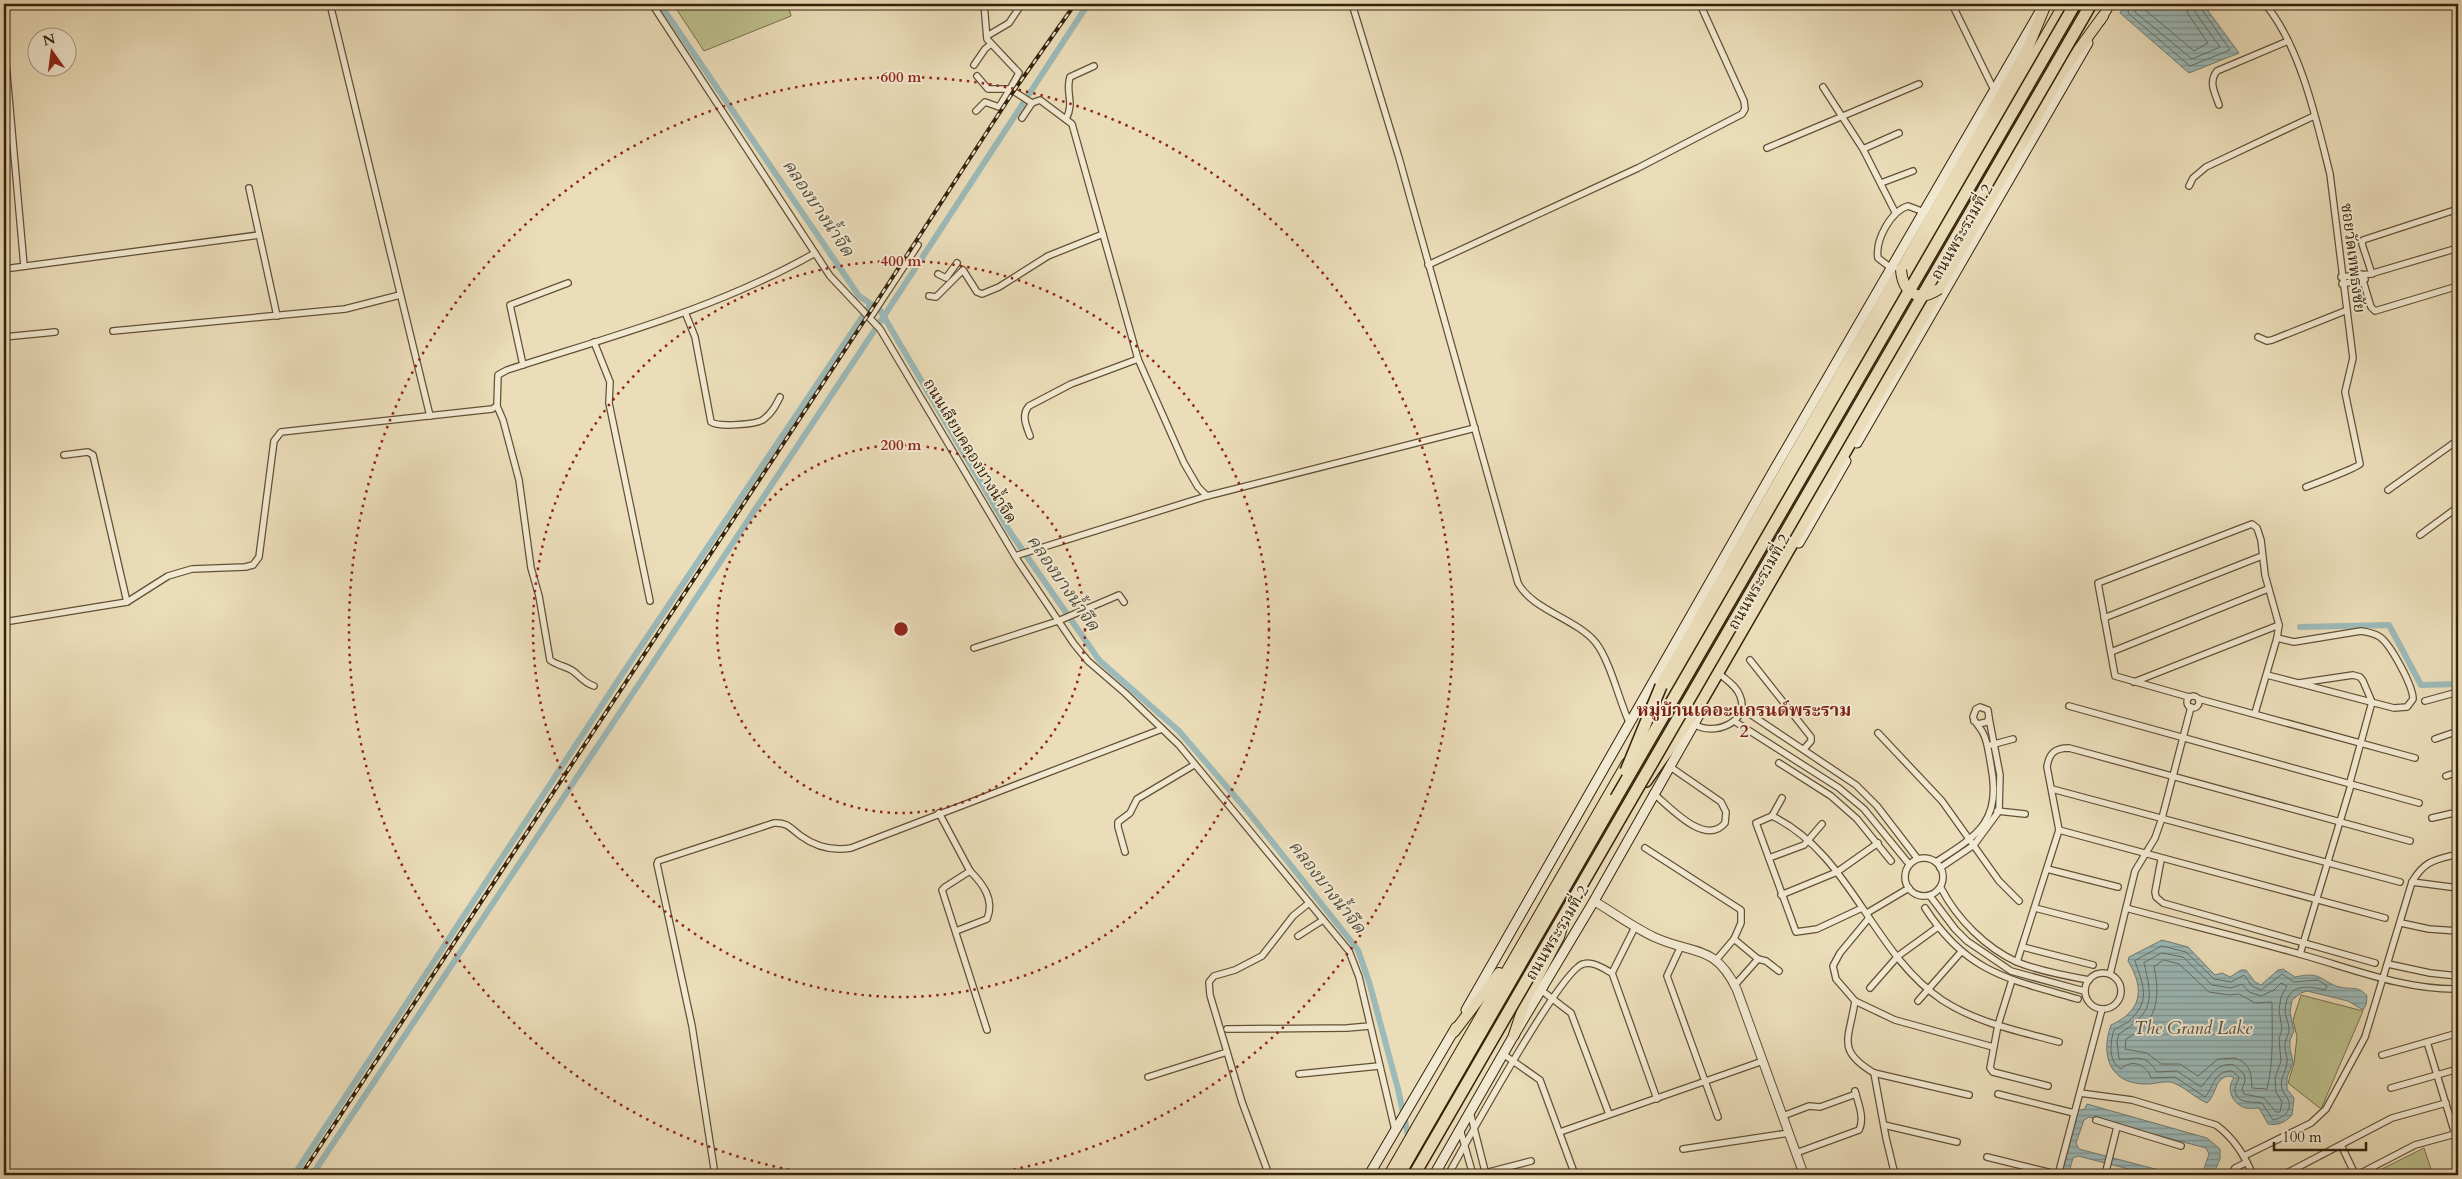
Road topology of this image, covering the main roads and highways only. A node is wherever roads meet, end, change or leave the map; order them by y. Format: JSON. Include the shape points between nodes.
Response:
{"nodes":[{"id":1,"x":2045,"y":4,"type":"edge"},
{"id":2,"x":2068,"y":4,"type":"edge"},
{"id":3,"x":2089,"y":4,"type":"edge"},
{"id":4,"x":2110,"y":4,"type":"edge"},
{"id":5,"x":2082,"y":16,"type":"junction"},
{"id":6,"x":2103,"y":16,"type":"junction"},
{"id":7,"x":2027,"y":50,"type":"junction"},
{"id":8,"x":2063,"y":71,"type":"junction"},
{"id":9,"x":1896,"y":269,"type":"junction"},
{"id":10,"x":1938,"y":288,"type":"junction"},
{"id":11,"x":1616,"y":798,"type":"junction"},
{"id":12,"x":1628,"y":806,"type":"junction"},
{"id":13,"x":1543,"y":908,"type":"junction"},
{"id":14,"x":1562,"y":913,"type":"junction"},
{"id":15,"x":1454,"y":1032,"type":"junction"},
{"id":16,"x":1514,"y":1035,"type":"junction"},
{"id":17,"x":1369,"y":1175,"type":"edge"},
{"id":18,"x":1389,"y":1175,"type":"edge"},
{"id":19,"x":1399,"y":1175,"type":"edge"},
{"id":20,"x":1413,"y":1175,"type":"edge"},
{"id":21,"x":1434,"y":1175,"type":"edge"}],
"edges":[{"from":1,"to":7,"type":"highway"},
{"from":1,"to":9,"type":"main road","via":[[1924,212]]},
{"from":2,"to":7,"type":"highway"},
{"from":2,"to":11,"type":"highway","bridge":true},
{"from":2,"to":13,"type":"highway","name":"ถนนพระรามที่ 2"},
{"from":3,"to":5,"type":"highway","name":"ถนนพระรามที่ 2"},
{"from":3,"to":12,"type":"highway","bridge":true},
{"from":4,"to":6,"type":"main road","name":"ถนนพระรามที่ 2"},
{"from":5,"to":8,"type":"highway"},
{"from":5,"to":14,"type":"highway","name":"ถนนพระรามที่ 2"},
{"from":6,"to":8,"type":"highway"},
{"from":6,"to":16,"type":"main road","name":"ถนนพระรามที่ 2"},
{"from":7,"to":9,"type":"highway"},
{"from":8,"to":10,"type":"highway"},
{"from":9,"to":10,"type":"highway","bridge":true,"via":[[1912,293],[1925,296]]},
{"from":9,"to":11,"type":"highway","bridge":true,"via":[[1661,686]]},
{"from":9,"to":15,"type":"main road","via":[[1630,722]]},
{"from":10,"to":12,"type":"highway","bridge":true,"via":[[1698,707]]},
{"from":11,"to":19,"type":"highway"},
{"from":12,"to":20,"type":"highway","bridge":true},
{"from":13,"to":15,"type":"highway"},
{"from":13,"to":18,"type":"highway","name":"ถนนพระรามที่ 2"},
{"from":14,"to":16,"type":"highway","via":[[1558,937],[1526,999]]},
{"from":14,"to":20,"type":"highway","name":"ถนนพระรามที่ 2","bridge":true},
{"from":15,"to":17,"type":"main road"},
{"from":16,"to":21,"type":"main road","name":"ถนนพระรามที่ 2"}]}
